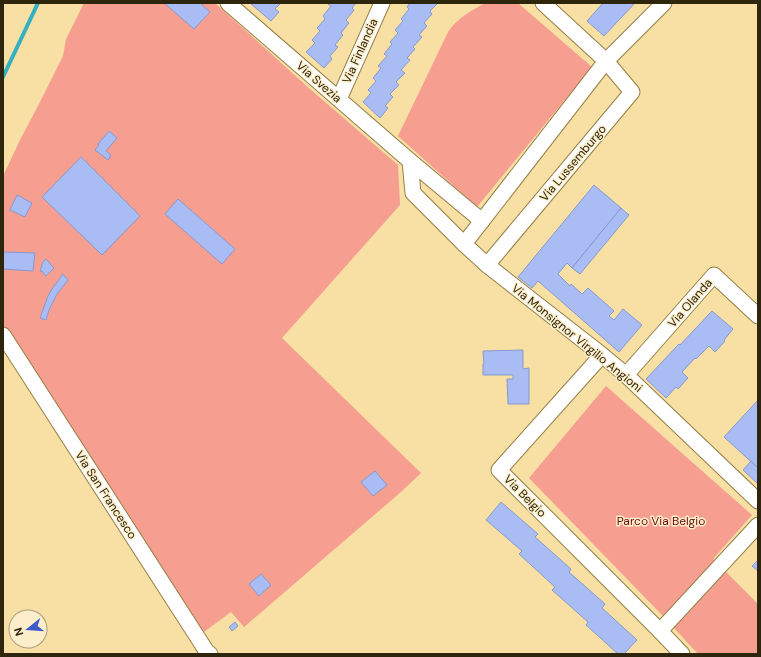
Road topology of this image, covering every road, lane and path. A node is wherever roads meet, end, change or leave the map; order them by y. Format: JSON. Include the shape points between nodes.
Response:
{"nodes":[{"id":1,"x":228,"y":3,"type":"edge"},
{"id":2,"x":382,"y":3,"type":"edge"},
{"id":3,"x":664,"y":3,"type":"edge"},
{"id":4,"x":546,"y":4,"type":"edge"},
{"id":5,"x":606,"y":61,"type":"junction"},
{"id":6,"x":339,"y":99,"type":"junction"},
{"id":7,"x":410,"y":161,"type":"junction"},
{"id":8,"x":482,"y":221,"type":"junction"},
{"id":9,"x":464,"y":244,"type":"junction"},
{"id":10,"x":487,"y":265,"type":"junction"},
{"id":11,"x":758,"y":316,"type":"edge"},
{"id":12,"x":3,"y":335,"type":"edge"},
{"id":13,"x":602,"y":355,"type":"junction"},
{"id":14,"x":626,"y":375,"type":"junction"},
{"id":15,"x":758,"y":501,"type":"edge"},
{"id":16,"x":758,"y":525,"type":"edge"},
{"id":17,"x":660,"y":631,"type":"junction"},
{"id":18,"x":210,"y":654,"type":"edge"},
{"id":19,"x":682,"y":654,"type":"edge"}],
"edges":[{"from":1,"to":6,"type":"street","name":"Via Svezia"},
{"from":2,"to":6,"type":"street","name":"Via Finlandia"},
{"from":3,"to":5,"type":"street"},
{"from":4,"to":5,"type":"street"},
{"from":5,"to":8,"type":"street"},
{"from":5,"to":10,"type":"street","name":"Via Lussemburgo","via":[[632,92]]},
{"from":6,"to":7,"type":"street","name":"Via Svezia"},
{"from":7,"to":8,"type":"street","name":"Via Svezia"},
{"from":7,"to":9,"type":"street","via":[[413,194]]},
{"from":8,"to":9,"type":"street"},
{"from":9,"to":10,"type":"street","name":"Via Monsignor Virgilio Angioni"},
{"from":10,"to":13,"type":"street","name":"Via Monsignor Virgilio Angioni"},
{"from":11,"to":14,"type":"street","name":"Via Olanda","via":[[714,275]]},
{"from":12,"to":18,"type":"street","name":"Via San Francesco"},
{"from":13,"to":14,"type":"street","name":"Via Monsignor Virgilio Angioni"},
{"from":13,"to":17,"type":"street","name":"Via Belgio","via":[[499,470]]},
{"from":14,"to":15,"type":"street","name":"Via Monsignor Virgilio Angioni"},
{"from":16,"to":17,"type":"street"},
{"from":17,"to":19,"type":"street","name":"Via Belgio"}]}
